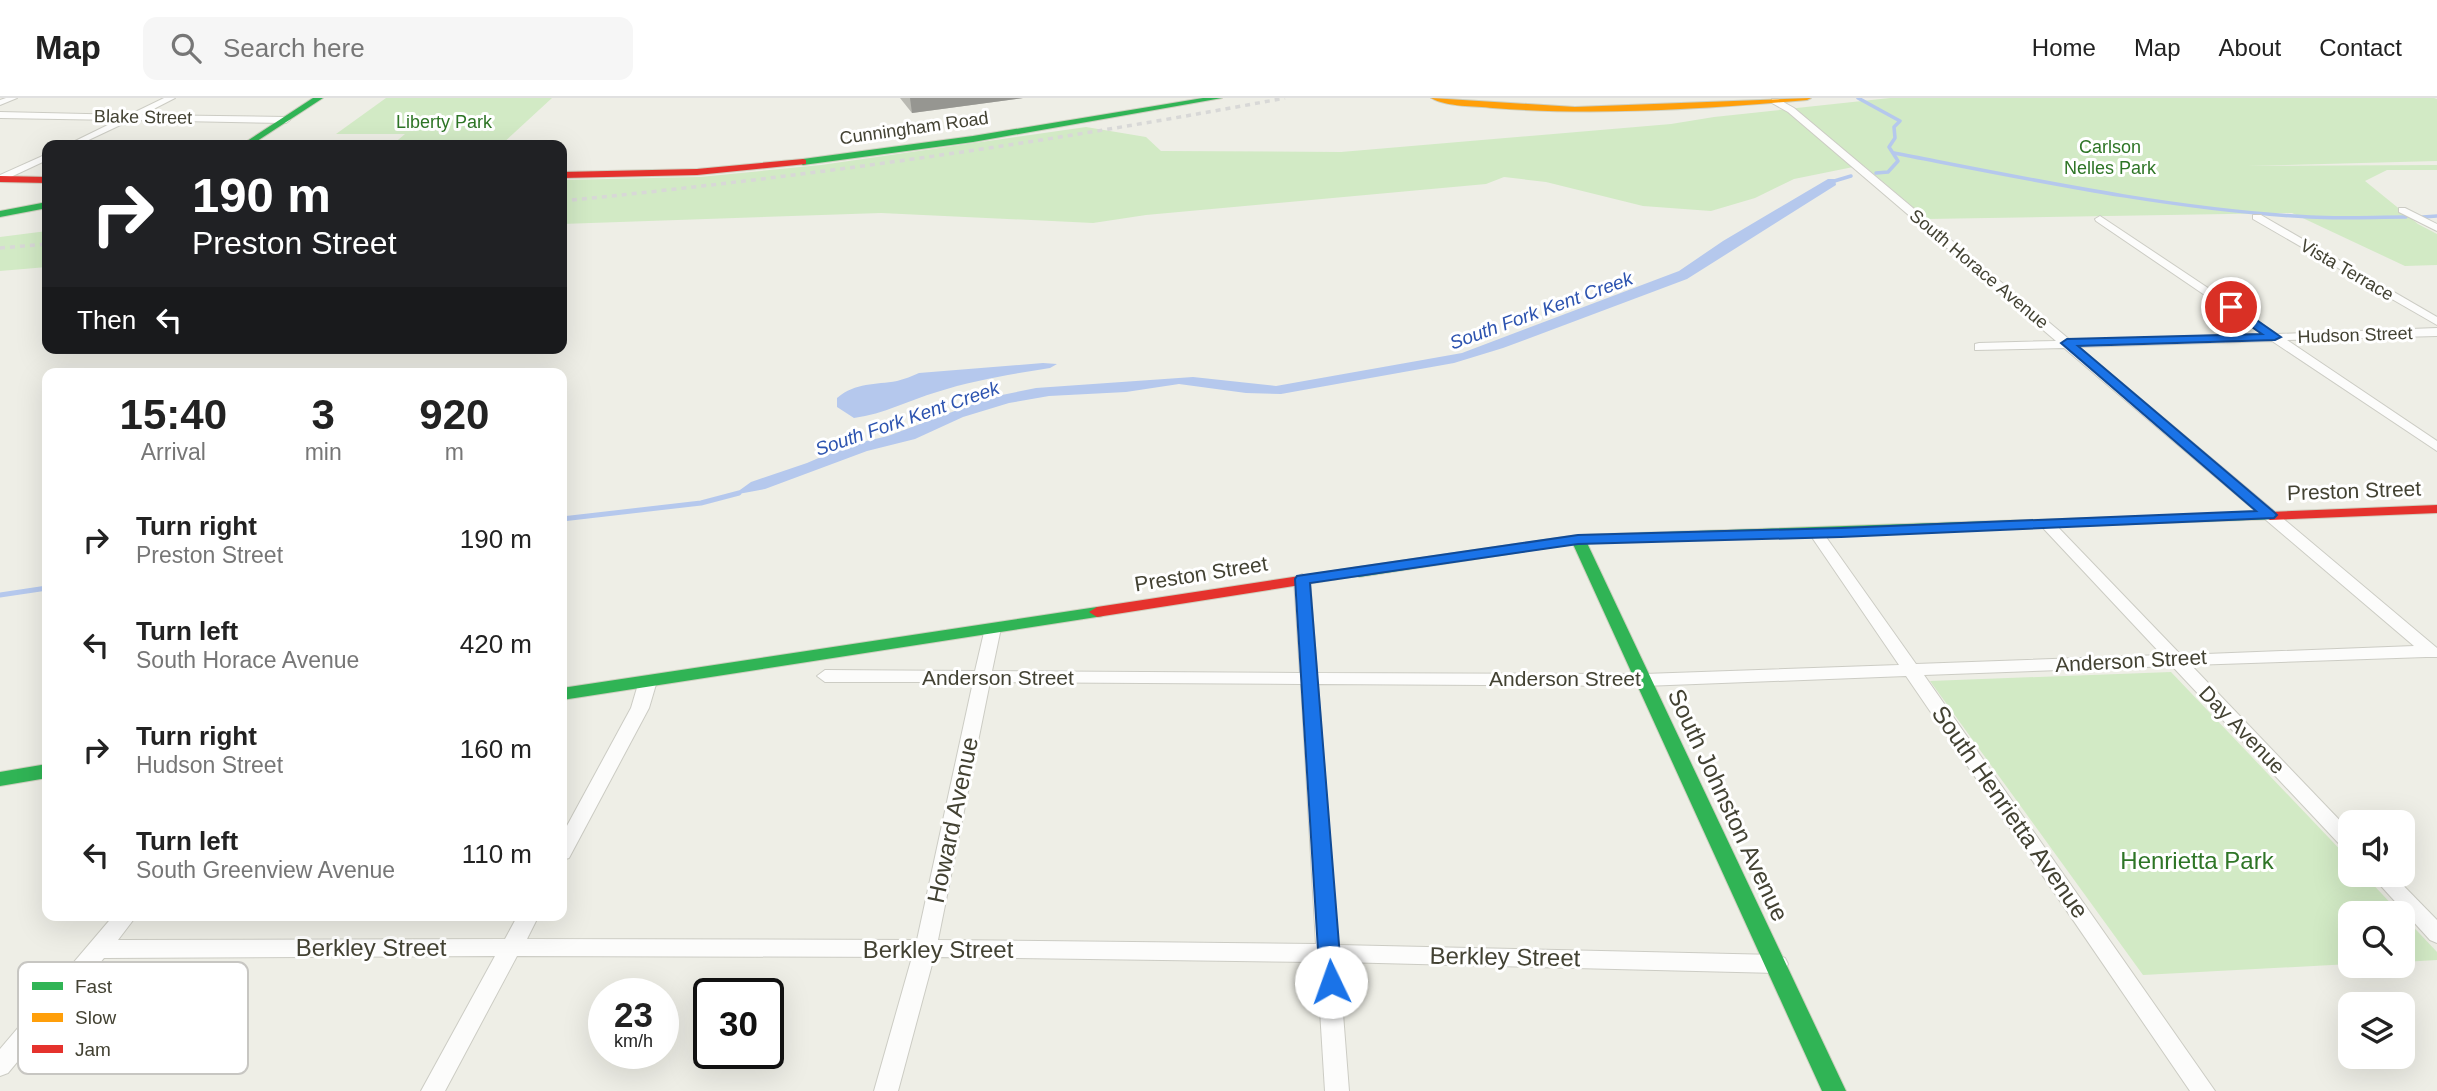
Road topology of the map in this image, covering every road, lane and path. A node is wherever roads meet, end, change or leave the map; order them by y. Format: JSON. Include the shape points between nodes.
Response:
{"nodes":[{"id":1,"x":13,"y":98,"type":"edge"},
{"id":2,"x":171,"y":98,"type":"edge"},
{"id":3,"x":319,"y":98,"type":"edge"},
{"id":4,"x":1218,"y":98,"type":"edge"},
{"id":5,"x":1435,"y":98,"type":"edge"},
{"id":6,"x":1807,"y":98,"type":"edge"},
{"id":7,"x":1775,"y":101,"type":"junction"},
{"id":8,"x":0,"y":103,"type":"edge"},
{"id":9,"x":0,"y":114,"type":"edge"},
{"id":10,"x":130,"y":117,"type":"junction"},
{"id":11,"x":286,"y":120,"type":"junction"},
{"id":12,"x":82,"y":140,"type":"edge"},
{"id":13,"x":253,"y":140,"type":"edge"},
{"id":14,"x":42,"y":158,"type":"edge"},
{"id":15,"x":567,"y":175,"type":"edge"},
{"id":16,"x":0,"y":179,"type":"edge"},
{"id":17,"x":42,"y":180,"type":"edge"},
{"id":18,"x":42,"y":206,"type":"edge"},
{"id":19,"x":2402,"y":210,"type":"dead end"},
{"id":20,"x":0,"y":214,"type":"edge"},
{"id":21,"x":2257,"y":217,"type":"dead end"},
{"id":22,"x":2100,"y":219,"type":"dead end"},
{"id":23,"x":2437,"y":228,"type":"edge"},
{"id":24,"x":2437,"y":322,"type":"edge"},
{"id":25,"x":2437,"y":332,"type":"edge"},
{"id":26,"x":2275,"y":337,"type":"junction"},
{"id":27,"x":2067,"y":343,"type":"junction"},
{"id":28,"x":1979,"y":347,"type":"dead end"},
{"id":29,"x":2437,"y":447,"type":"edge"},
{"id":30,"x":2437,"y":509,"type":"edge"},
{"id":31,"x":2269,"y":515,"type":"junction"},
{"id":32,"x":2048,"y":525,"type":"junction"},
{"id":33,"x":1815,"y":533,"type":"junction"},
{"id":34,"x":1578,"y":539,"type":"junction"},
{"id":35,"x":1302,"y":579,"type":"junction"},
{"id":36,"x":993,"y":628,"type":"junction"},
{"id":37,"x":2433,"y":654,"type":"edge"},
{"id":38,"x":2174,"y":659,"type":"junction"},
{"id":39,"x":1912,"y":671,"type":"junction"},
{"id":40,"x":825,"y":676,"type":"dead end"},
{"id":41,"x":984,"y":678,"type":"junction"},
{"id":42,"x":1310,"y":678,"type":"junction"},
{"id":43,"x":1644,"y":680,"type":"junction"},
{"id":44,"x":648,"y":681,"type":"junction"},
{"id":45,"x":567,"y":693,"type":"edge"},
{"id":46,"x":42,"y":772,"type":"edge"},
{"id":47,"x":0,"y":779,"type":"edge"},
{"id":48,"x":2338,"y":830,"type":"edge"},
{"id":49,"x":567,"y":844,"type":"edge"},
{"id":50,"x":2392,"y":887,"type":"edge"},
{"id":51,"x":122,"y":921,"type":"edge"},
{"id":52,"x":526,"y":921,"type":"edge"},
{"id":53,"x":2437,"y":934,"type":"edge"},
{"id":54,"x":512,"y":947,"type":"junction"},
{"id":55,"x":100,"y":948,"type":"junction"},
{"id":56,"x":925,"y":950,"type":"junction"},
{"id":57,"x":1330,"y":954,"type":"junction"},
{"id":58,"x":88,"y":962,"type":"edge"},
{"id":59,"x":1777,"y":964,"type":"junction"},
{"id":60,"x":18,"y":1045,"type":"edge"},
{"id":61,"x":0,"y":1066,"type":"edge"},
{"id":62,"x":433,"y":1091,"type":"edge"},
{"id":63,"x":886,"y":1091,"type":"edge"},
{"id":64,"x":1337,"y":1091,"type":"edge"},
{"id":65,"x":1834,"y":1091,"type":"edge"},
{"id":66,"x":2203,"y":1091,"type":"edge"}],
"edges":[{"from":1,"to":8,"type":"street"},
{"from":2,"to":10,"type":"street"},
{"from":3,"to":11,"type":"street"},
{"from":4,"to":15,"type":"street","name":"Cunningham Road","via":[[1101,120],[766,167]]},
{"from":5,"to":7,"type":"street","via":[[1522,110],[1594,113]]},
{"from":6,"to":7,"type":"street"},
{"from":7,"to":27,"type":"street","name":"South Horace Avenue"},
{"from":9,"to":10,"type":"street","name":"Blake Street"},
{"from":10,"to":11,"type":"street","name":"Blake Street"},
{"from":10,"to":12,"type":"street"},
{"from":11,"to":13,"type":"street"},
{"from":14,"to":16,"type":"street"},
{"from":16,"to":17,"type":"street"},
{"from":18,"to":20,"type":"street"},
{"from":19,"to":23,"type":"street"},
{"from":21,"to":24,"type":"street","name":"Vista Terrace"},
{"from":22,"to":26,"type":"street"},
{"from":25,"to":26,"type":"street","name":"Hudson Street"},
{"from":26,"to":27,"type":"street","name":"Hudson Street"},
{"from":26,"to":29,"type":"street"},
{"from":27,"to":28,"type":"street","name":"Hudson Street"},
{"from":27,"to":31,"type":"street","name":"South Horace Avenue"},
{"from":30,"to":31,"type":"street","name":"Preston Street"},
{"from":31,"to":32,"type":"street","name":"Preston Street"},
{"from":31,"to":37,"type":"street","name":"South Horace Avenue"},
{"from":32,"to":33,"type":"street","name":"Preston Street"},
{"from":32,"to":38,"type":"street","name":"Day Avenue"},
{"from":33,"to":34,"type":"street","name":"Preston Street"},
{"from":33,"to":39,"type":"street","name":"South Henrietta Avenue"},
{"from":34,"to":35,"type":"street","name":"Preston Street"},
{"from":34,"to":43,"type":"street","name":"South Johnston Avenue"},
{"from":35,"to":36,"type":"street","name":"Preston Street"},
{"from":35,"to":42,"type":"street"},
{"from":36,"to":41,"type":"street","name":"Howard Avenue"},
{"from":36,"to":44,"type":"street","name":"Preston Street"},
{"from":37,"to":38,"type":"street","name":"Anderson Street"},
{"from":38,"to":39,"type":"street","name":"Anderson Street"},
{"from":38,"to":48,"type":"street","name":"Day Avenue"},
{"from":39,"to":43,"type":"street","name":"Anderson Street"},
{"from":39,"to":66,"type":"street","name":"South Henrietta Avenue"},
{"from":40,"to":41,"type":"street","name":"Anderson Street"},
{"from":41,"to":42,"type":"street","name":"Anderson Street"},
{"from":41,"to":56,"type":"street","name":"Howard Avenue"},
{"from":42,"to":43,"type":"street","name":"Anderson Street"},
{"from":42,"to":57,"type":"street"},
{"from":43,"to":59,"type":"street","name":"South Johnston Avenue"},
{"from":44,"to":45,"type":"street","name":"Preston Street"},
{"from":44,"to":49,"type":"street","via":[[640,708]]},
{"from":46,"to":47,"type":"street"},
{"from":50,"to":53,"type":"street"},
{"from":51,"to":55,"type":"street"},
{"from":52,"to":54,"type":"street"},
{"from":54,"to":55,"type":"street","name":"Berkley Street"},
{"from":54,"to":56,"type":"street","name":"Berkley Street"},
{"from":54,"to":62,"type":"street"},
{"from":55,"to":58,"type":"street"},
{"from":56,"to":57,"type":"street","name":"Berkley Street"},
{"from":56,"to":63,"type":"street","name":"Howard Avenue"},
{"from":57,"to":59,"type":"street","name":"Berkley Street"},
{"from":57,"to":64,"type":"street"},
{"from":59,"to":65,"type":"street","name":"South Johnston Avenue"},
{"from":60,"to":61,"type":"street"}]}
